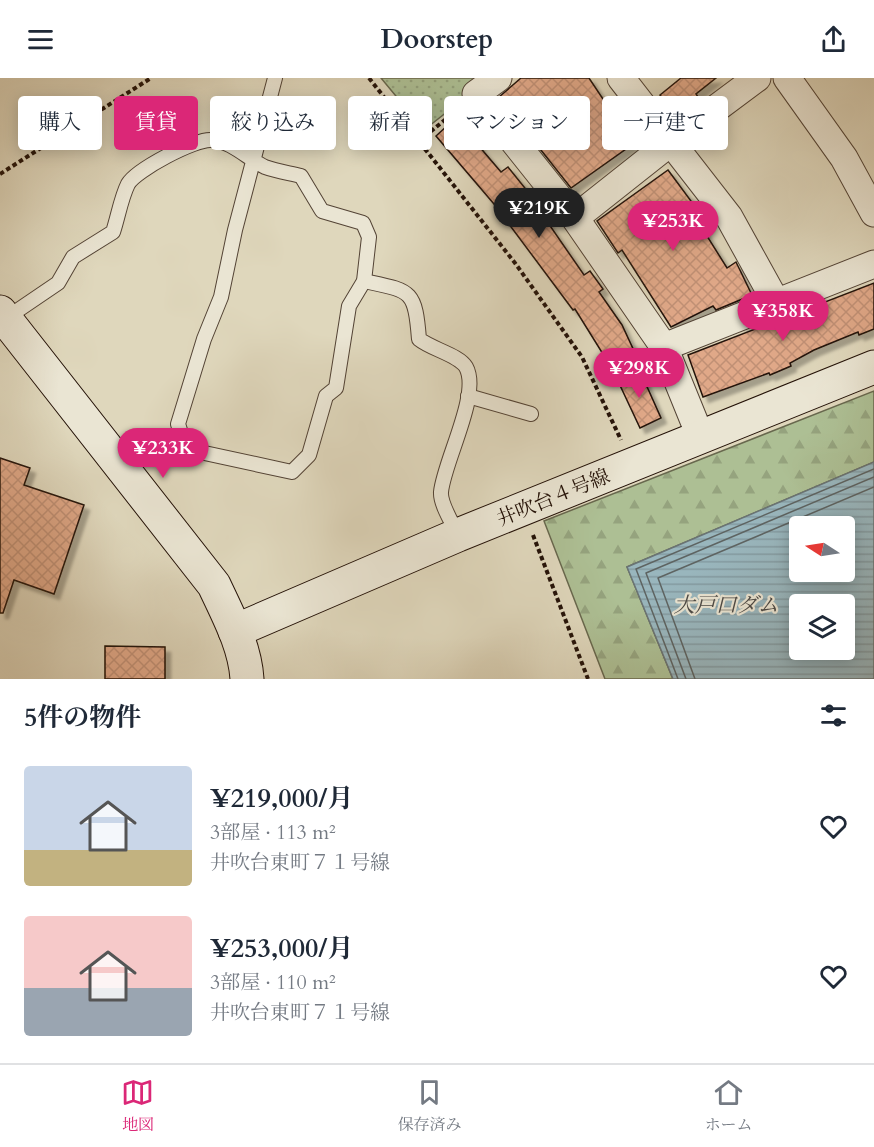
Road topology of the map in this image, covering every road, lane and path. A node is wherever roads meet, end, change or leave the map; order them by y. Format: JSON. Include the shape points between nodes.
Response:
{"nodes":[{"id":1,"x":151,"y":78,"type":"edge"},
{"id":2,"x":274,"y":78,"type":"edge"},
{"id":3,"x":369,"y":78,"type":"edge"},
{"id":4,"x":498,"y":78,"type":"edge"},
{"id":5,"x":621,"y":78,"type":"edge"},
{"id":6,"x":758,"y":78,"type":"edge"},
{"id":7,"x":787,"y":78,"type":"edge"},
{"id":8,"x":476,"y":94,"type":"junction"},
{"id":9,"x":383,"y":96,"type":"edge"},
{"id":10,"x":635,"y":96,"type":"edge"},
{"id":11,"x":728,"y":100,"type":"edge"},
{"id":12,"x":432,"y":130,"type":"edge"},
{"id":13,"x":426,"y":150,"type":"edge"},
{"id":14,"x":661,"y":150,"type":"edge"},
{"id":15,"x":677,"y":150,"type":"edge"},
{"id":16,"x":255,"y":160,"type":"junction"},
{"id":17,"x":0,"y":174,"type":"edge"},
{"id":18,"x":874,"y":213,"type":"edge"},
{"id":19,"x":574,"y":218,"type":"junction"},
{"id":20,"x":874,"y":264,"type":"edge"},
{"id":21,"x":364,"y":281,"type":"junction"},
{"id":22,"x":776,"y":302,"type":"junction"},
{"id":23,"x":3,"y":316,"type":"edge"},
{"id":24,"x":664,"y":347,"type":"junction"},
{"id":25,"x":874,"y":367,"type":"edge"},
{"id":26,"x":468,"y":396,"type":"junction"},
{"id":27,"x":531,"y":414,"type":"dead end"},
{"id":28,"x":701,"y":438,"type":"junction"},
{"id":29,"x":633,"y":464,"type":"junction"},
{"id":30,"x":523,"y":509,"type":"junction"},
{"id":31,"x":458,"y":535,"type":"junction"},
{"id":32,"x":235,"y":631,"type":"junction"},
{"id":33,"x":247,"y":679,"type":"edge"},
{"id":34,"x":588,"y":679,"type":"edge"}],
"edges":[{"from":1,"to":17,"type":"path"},
{"from":2,"to":16,"type":"lane"},
{"from":3,"to":9,"type":"path"},
{"from":4,"to":8,"type":"street"},
{"from":5,"to":10,"type":"street"},
{"from":6,"to":11,"type":"street"},
{"from":7,"to":18,"type":"street","via":[[844,158]]},
{"from":8,"to":12,"type":"path"},
{"from":8,"to":19,"type":"street"},
{"from":13,"to":29,"type":"path","via":[[515,263],[582,357]]},
{"from":14,"to":19,"type":"street"},
{"from":15,"to":22,"type":"street","via":[[729,217]]},
{"from":16,"to":21,"type":"lane","via":[[301,176],[322,211],[363,223],[369,237]]},
{"from":16,"to":21,"type":"lane","via":[[221,297],[178,424],[186,450],[292,472],[309,454],[326,396],[336,388],[349,306]]},
{"from":16,"to":23,"type":"lane","via":[[212,140],[150,166],[129,182],[113,232],[73,256],[58,283]]},
{"from":19,"to":24,"type":"street"},
{"from":20,"to":22,"type":"street"},
{"from":21,"to":26,"type":"lane","via":[[402,289],[409,296],[415,303],[418,339],[457,358],[466,367]]},
{"from":22,"to":24,"type":"street"},
{"from":23,"to":32,"type":"street","via":[[214,585]]},
{"from":24,"to":28,"type":"street"},
{"from":25,"to":28,"type":"street","name":"井吹台４号線"},
{"from":26,"to":27,"type":"lane"},
{"from":26,"to":31,"type":"lane","via":[[441,494]]},
{"from":28,"to":29,"type":"street","name":"井吹台４号線"},
{"from":29,"to":30,"type":"street","name":"井吹台４号線"},
{"from":30,"to":31,"type":"street","name":"井吹台４号線"},
{"from":30,"to":34,"type":"path"},
{"from":31,"to":32,"type":"street","name":"井吹台４号線"},
{"from":32,"to":33,"type":"street"}]}
